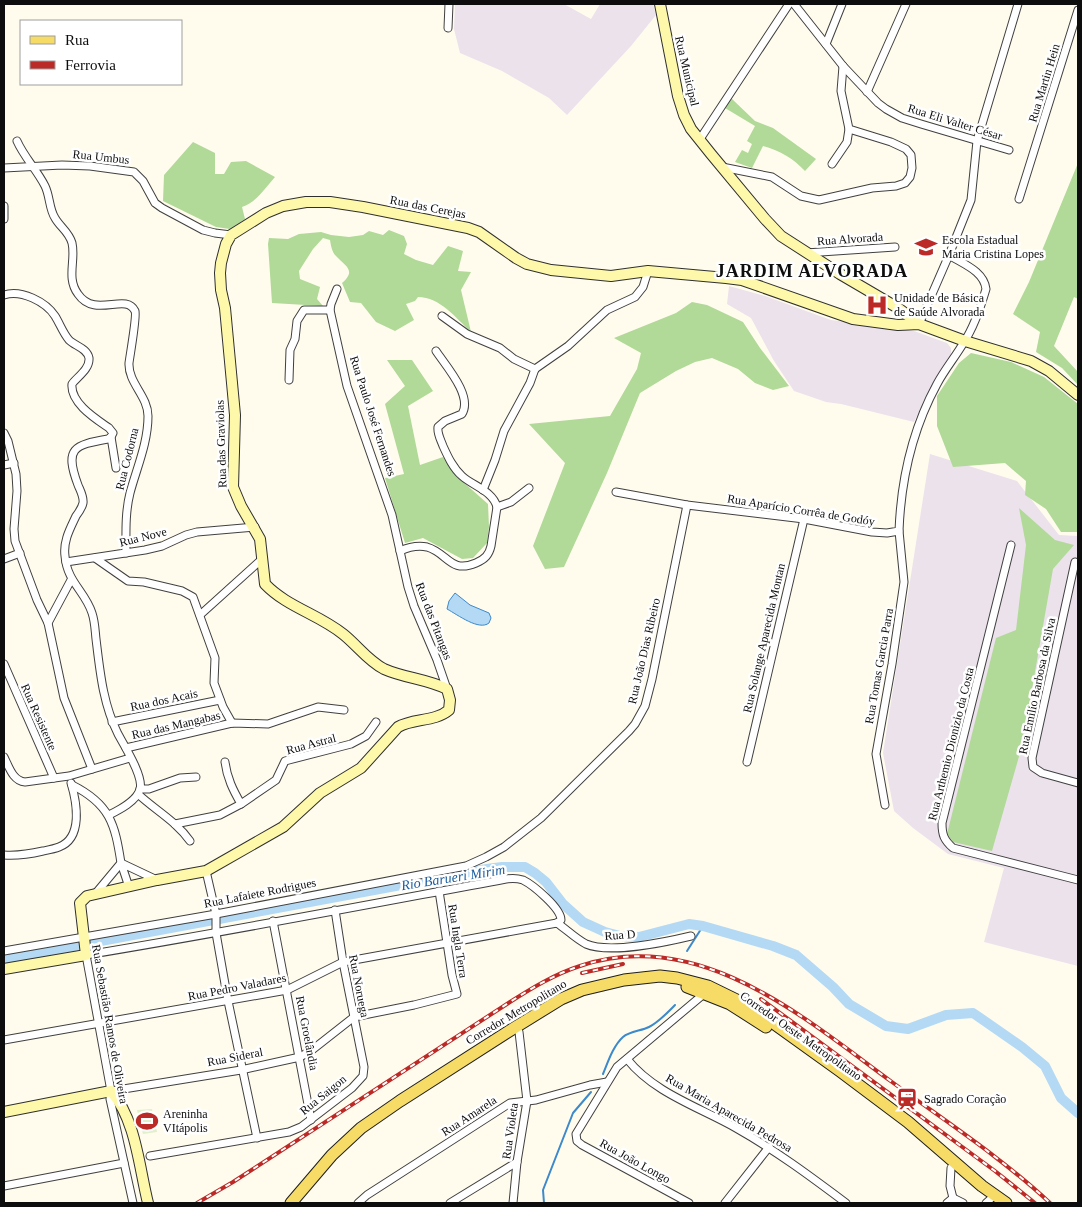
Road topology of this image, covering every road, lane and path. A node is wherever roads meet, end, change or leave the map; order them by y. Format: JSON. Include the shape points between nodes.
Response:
{"nodes":[{"id":1,"x":449,"y":4,"type":"edge"},
{"id":2,"x":660,"y":4,"type":"edge"},
{"id":3,"x":789,"y":4,"type":"edge"},
{"id":4,"x":794,"y":4,"type":"edge"},
{"id":5,"x":842,"y":4,"type":"edge"},
{"id":6,"x":906,"y":4,"type":"edge"},
{"id":7,"x":1018,"y":4,"type":"edge"},
{"id":8,"x":1078,"y":10,"type":"edge"},
{"id":9,"x":448,"y":28,"type":"dead end"},
{"id":10,"x":826,"y":44,"type":"junction"},
{"id":11,"x":843,"y":66,"type":"junction"},
{"id":12,"x":867,"y":92,"type":"junction"},
{"id":13,"x":849,"y":129,"type":"junction"},
{"id":14,"x":700,"y":139,"type":"junction"},
{"id":15,"x":17,"y":141,"type":"dead end"},
{"id":16,"x":976,"y":141,"type":"junction"},
{"id":17,"x":1009,"y":150,"type":"dead end"},
{"id":18,"x":832,"y":164,"type":"dead end"},
{"id":19,"x":34,"y":167,"type":"junction"},
{"id":20,"x":722,"y":167,"type":"junction"},
{"id":21,"x":4,"y":168,"type":"edge"},
{"id":22,"x":1019,"y":199,"type":"dead end"},
{"id":23,"x":4,"y":206,"type":"edge"},
{"id":24,"x":4,"y":219,"type":"edge"},
{"id":25,"x":231,"y":235,"type":"junction"},
{"id":26,"x":895,"y":247,"type":"dead end"},
{"id":27,"x":806,"y":253,"type":"junction"},
{"id":28,"x":950,"y":256,"type":"junction"},
{"id":29,"x":648,"y":272,"type":"junction"},
{"id":30,"x":337,"y":289,"type":"dead end"},
{"id":31,"x":4,"y":295,"type":"edge"},
{"id":32,"x":330,"y":310,"type":"junction"},
{"id":33,"x":442,"y":316,"type":"dead end"},
{"id":34,"x":919,"y":324,"type":"junction"},
{"id":35,"x":965,"y":341,"type":"junction"},
{"id":36,"x":436,"y":351,"type":"dead end"},
{"id":37,"x":535,"y":369,"type":"junction"},
{"id":38,"x":289,"y":380,"type":"dead end"},
{"id":39,"x":1078,"y":395,"type":"edge"},
{"id":40,"x":4,"y":433,"type":"edge"},
{"id":41,"x":111,"y":437,"type":"junction"},
{"id":42,"x":14,"y":463,"type":"junction"},
{"id":43,"x":4,"y":464,"type":"edge"},
{"id":44,"x":116,"y":468,"type":"dead end"},
{"id":45,"x":528,"y":488,"type":"dead end"},
{"id":46,"x":483,"y":490,"type":"junction"},
{"id":47,"x":616,"y":492,"type":"dead end"},
{"id":48,"x":687,"y":505,"type":"junction"},
{"id":49,"x":497,"y":507,"type":"junction"},
{"id":50,"x":804,"y":519,"type":"junction"},
{"id":51,"x":255,"y":527,"type":"junction"},
{"id":52,"x":899,"y":531,"type":"junction"},
{"id":53,"x":1011,"y":545,"type":"dead end"},
{"id":54,"x":400,"y":551,"type":"junction"},
{"id":55,"x":20,"y":553,"type":"junction"},
{"id":56,"x":126,"y":554,"type":"junction"},
{"id":57,"x":95,"y":558,"type":"junction"},
{"id":58,"x":4,"y":559,"type":"edge"},
{"id":59,"x":261,"y":560,"type":"junction"},
{"id":60,"x":66,"y":562,"type":"junction"},
{"id":61,"x":1075,"y":562,"type":"dead end"},
{"id":62,"x":71,"y":580,"type":"junction"},
{"id":63,"x":200,"y":615,"type":"junction"},
{"id":64,"x":48,"y":623,"type":"junction"},
{"id":65,"x":4,"y":664,"type":"edge"},
{"id":66,"x":447,"y":689,"type":"junction"},
{"id":67,"x":220,"y":700,"type":"junction"},
{"id":68,"x":344,"y":710,"type":"dead end"},
{"id":69,"x":112,"y":722,"type":"junction"},
{"id":70,"x":376,"y":722,"type":"dead end"},
{"id":71,"x":232,"y":723,"type":"junction"},
{"id":72,"x":126,"y":748,"type":"junction"},
{"id":73,"x":4,"y":757,"type":"edge"},
{"id":74,"x":130,"y":758,"type":"junction"},
{"id":75,"x":225,"y":762,"type":"dead end"},
{"id":76,"x":747,"y":762,"type":"dead end"},
{"id":77,"x":92,"y":769,"type":"junction"},
{"id":78,"x":69,"y":776,"type":"junction"},
{"id":79,"x":196,"y":776,"type":"dead end"},
{"id":80,"x":54,"y":778,"type":"junction"},
{"id":81,"x":1078,"y":783,"type":"edge"},
{"id":82,"x":72,"y":785,"type":"junction"},
{"id":83,"x":139,"y":792,"type":"junction"},
{"id":84,"x":241,"y":804,"type":"junction"},
{"id":85,"x":885,"y":805,"type":"dead end"},
{"id":86,"x":109,"y":815,"type":"junction"},
{"id":87,"x":175,"y":824,"type":"junction"},
{"id":88,"x":513,"y":840,"type":"joint"},
{"id":89,"x":190,"y":841,"type":"dead end"},
{"id":90,"x":4,"y":855,"type":"edge"},
{"id":91,"x":121,"y":863,"type":"junction"},
{"id":92,"x":206,"y":871,"type":"junction"},
{"id":93,"x":157,"y":880,"type":"junction"},
{"id":94,"x":1078,"y":880,"type":"edge"},
{"id":95,"x":128,"y":887,"type":"junction"},
{"id":96,"x":439,"y":891,"type":"junction"},
{"id":97,"x":94,"y":894,"type":"junction"},
{"id":98,"x":335,"y":910,"type":"junction"},
{"id":99,"x":216,"y":916,"type":"junction"},
{"id":100,"x":273,"y":921,"type":"junction"},
{"id":101,"x":557,"y":923,"type":"junction"},
{"id":102,"x":216,"y":931,"type":"junction"},
{"id":103,"x":691,"y":936,"type":"dead end"},
{"id":104,"x":447,"y":943,"type":"junction"},
{"id":105,"x":84,"y":946,"type":"junction"},
{"id":106,"x":4,"y":950,"type":"edge"},
{"id":107,"x":342,"y":962,"type":"junction"},
{"id":108,"x":4,"y":969,"type":"edge"},
{"id":109,"x":287,"y":990,"type":"junction"},
{"id":110,"x":705,"y":993,"type":"junction"},
{"id":111,"x":457,"y":994,"type":"joint"},
{"id":112,"x":228,"y":1000,"type":"junction"},
{"id":113,"x":748,"y":1005,"type":"junction"},
{"id":114,"x":354,"y":1017,"type":"junction"},
{"id":115,"x":99,"y":1023,"type":"junction"},
{"id":116,"x":519,"y":1032,"type":"junction"},
{"id":117,"x":4,"y":1040,"type":"edge"},
{"id":118,"x":300,"y":1057,"type":"junction"},
{"id":119,"x":627,"y":1059,"type":"junction"},
{"id":120,"x":364,"y":1067,"type":"joint"},
{"id":121,"x":241,"y":1070,"type":"junction"},
{"id":122,"x":607,"y":1082,"type":"junction"},
{"id":123,"x":111,"y":1091,"type":"junction"},
{"id":124,"x":526,"y":1101,"type":"junction"},
{"id":125,"x":4,"y":1112,"type":"edge"},
{"id":126,"x":311,"y":1120,"type":"junction"},
{"id":127,"x":257,"y":1138,"type":"junction"},
{"id":128,"x":769,"y":1147,"type":"junction"},
{"id":129,"x":150,"y":1156,"type":"dead end"},
{"id":130,"x":517,"y":1162,"type":"junction"},
{"id":131,"x":124,"y":1163,"type":"junction"},
{"id":132,"x":952,"y":1168,"type":"junction"},
{"id":133,"x":966,"y":1171,"type":"junction"},
{"id":134,"x":4,"y":1186,"type":"edge"},
{"id":135,"x":991,"y":1200,"type":"edge"},
{"id":136,"x":950,"y":1201,"type":"edge"},
{"id":137,"x":133,"y":1203,"type":"edge"},
{"id":138,"x":148,"y":1203,"type":"edge"},
{"id":139,"x":291,"y":1203,"type":"edge"},
{"id":140,"x":297,"y":1203,"type":"edge"},
{"id":141,"x":358,"y":1203,"type":"edge"},
{"id":142,"x":450,"y":1203,"type":"edge"},
{"id":143,"x":513,"y":1203,"type":"edge"},
{"id":144,"x":689,"y":1203,"type":"edge"},
{"id":145,"x":726,"y":1203,"type":"edge"},
{"id":146,"x":846,"y":1203,"type":"edge"},
{"id":147,"x":963,"y":1203,"type":"edge"},
{"id":148,"x":1006,"y":1203,"type":"edge"}],
"edges":[{"from":1,"to":9,"type":"street"},
{"from":2,"to":14,"type":"main road","name":"Rua Municipal","via":[[678,96],[691,129]]},
{"from":3,"to":14,"type":"street"},
{"from":4,"to":10,"type":"street","name":"Rua Eli Valter César"},
{"from":5,"to":10,"type":"street"},
{"from":6,"to":12,"type":"street"},
{"from":7,"to":16,"type":"street"},
{"from":8,"to":22,"type":"street","name":"Rua Martin Hein"},
{"from":10,"to":11,"type":"street","name":"Rua Eli Valter César"},
{"from":11,"to":12,"type":"street","name":"Rua Eli Valter César"},
{"from":11,"to":13,"type":"street","via":[[840,91]]},
{"from":12,"to":16,"type":"street","name":"Rua Eli Valter César","via":[[894,114]]},
{"from":13,"to":18,"type":"street","via":[[847,142]]},
{"from":13,"to":20,"type":"street","via":[[906,149],[912,168],[905,183],[819,200],[801,196],[772,177]]},
{"from":14,"to":20,"type":"main road","name":"Rua Municipal"},
{"from":15,"to":19,"type":"street","name":"Rua Codorna"},
{"from":16,"to":17,"type":"street","name":"Rua Eli Valter César"},
{"from":16,"to":28,"type":"street","via":[[971,200]]},
{"from":19,"to":21,"type":"street","name":"Rua Umbus"},
{"from":19,"to":25,"type":"street","name":"Rua Umbus","via":[[90,166],[134,172],[162,208],[203,230]]},
{"from":19,"to":56,"type":"street","name":"Rua Codorna","via":[[48,192],[55,218],[70,236],[72,282],[79,296],[99,307],[127,304],[136,315],[130,370],[145,399],[148,418],[130,494]]},
{"from":20,"to":27,"type":"main road","name":"Rua Municipal","via":[[765,219]]},
{"from":23,"to":24,"type":"street"},
{"from":25,"to":29,"type":"main road","name":"Rua das Cerejas","via":[[283,206],[330,202],[468,228],[527,264],[551,270],[611,276]]},
{"from":25,"to":51,"type":"main road","name":"Rua das Graviolas","via":[[220,263],[220,272],[234,415],[233,487]]},
{"from":26,"to":27,"type":"street","name":"Rua Alvorada"},
{"from":27,"to":34,"type":"main road","name":"Rua Municipal"},
{"from":28,"to":34,"type":"street"},
{"from":28,"to":35,"type":"street","via":[[975,271],[985,282],[984,296]]},
{"from":29,"to":34,"type":"main road","name":"Rua das Cerejas","via":[[742,280],[853,319],[898,325]]},
{"from":29,"to":37,"type":"street","via":[[635,297],[607,310],[568,346]]},
{"from":30,"to":32,"type":"street"},
{"from":31,"to":41,"type":"street","via":[[28,296],[44,304],[55,315],[70,341],[85,352],[87,366],[72,388],[79,403],[111,430]]},
{"from":32,"to":38,"type":"street","via":[[304,310],[297,321],[290,350]]},
{"from":32,"to":54,"type":"street","name":"Rua Paulo José Fernandes","via":[[347,386],[388,500]]},
{"from":33,"to":37,"type":"street","via":[[467,334],[500,348]]},
{"from":34,"to":35,"type":"main road"},
{"from":35,"to":39,"type":"main road","via":[[1030,361],[1049,371]]},
{"from":35,"to":52,"type":"street","via":[[937,384],[911,446],[904,476]]},
{"from":36,"to":46,"type":"street","via":[[461,389],[465,402],[462,414],[440,424],[438,434],[462,476]]},
{"from":37,"to":46,"type":"street","via":[[504,432]]},
{"from":40,"to":42,"type":"street"},
{"from":41,"to":44,"type":"street"},
{"from":41,"to":60,"type":"street","via":[[83,444],[75,451],[72,469],[83,504],[66,540]]},
{"from":42,"to":43,"type":"street"},
{"from":42,"to":55,"type":"street","via":[[17,491],[14,528]]},
{"from":45,"to":49,"type":"street","via":[[511,502]]},
{"from":46,"to":49,"type":"street","via":[[494,499]]},
{"from":47,"to":48,"type":"street","name":"Rua Aparício Corrêa de Godóy"},
{"from":48,"to":50,"type":"street","name":"Rua Aparício Corrêa de Godóy"},
{"from":48,"to":88,"type":"street","name":"Rua João Dias Ribeiro","via":[[652,679],[640,716],[605,756],[541,818]]},
{"from":49,"to":54,"type":"street","via":[[490,552],[483,560],[461,567],[429,548],[419,546]]},
{"from":50,"to":52,"type":"street","name":"Rua Aparício Corrêa de Godóy","via":[[872,532]]},
{"from":50,"to":76,"type":"street","name":"Rua Solange Aparecida Montan"},
{"from":51,"to":56,"type":"street","name":"Rua Nove","via":[[197,532],[162,546]]},
{"from":51,"to":59,"type":"main road","name":"Rua das Graviolas","via":[[260,539]]},
{"from":52,"to":85,"type":"street","name":"Rua Tomas Garcia Parra","via":[[904,582],[876,754]]},
{"from":53,"to":94,"type":"street","name":"Rua Arthemio Dionizio da Costa","via":[[942,833],[953,848]]},
{"from":54,"to":66,"type":"street","name":"Rua das Pitangas","via":[[414,606]]},
{"from":55,"to":58,"type":"street"},
{"from":55,"to":64,"type":"street"},
{"from":56,"to":57,"type":"street","name":"Rua Nove"},
{"from":57,"to":60,"type":"street","name":"Rua Nove"},
{"from":57,"to":63,"type":"street","name":"Rua das Mangabas","via":[[128,581],[188,593]]},
{"from":59,"to":63,"type":"street"},
{"from":59,"to":66,"type":"main road","name":"Rua das Graviolas","via":[[265,584],[270,590],[344,634],[376,665]]},
{"from":60,"to":62,"type":"street"},
{"from":61,"to":81,"type":"street","name":"Rua Emílio Barbosa da Silva","via":[[1032,758],[1034,768],[1042,773]]},
{"from":62,"to":64,"type":"street"},
{"from":62,"to":69,"type":"street","via":[[92,613],[105,700]]},
{"from":63,"to":67,"type":"street","name":"Rua das Mangabas","via":[[215,658],[214,683]]},
{"from":64,"to":77,"type":"street","via":[[64,698]]},
{"from":65,"to":80,"type":"street","name":"Rua Resistente"},
{"from":66,"to":92,"type":"main road","via":[[450,706],[446,713],[398,726],[361,768],[320,793],[283,827]]},
{"from":67,"to":69,"type":"street","name":"Rua dos Acais"},
{"from":67,"to":71,"type":"street","name":"Rua das Mangabas"},
{"from":68,"to":71,"type":"street","name":"Rua das Mangabas","via":[[318,707],[268,724]]},
{"from":69,"to":72,"type":"street"},
{"from":70,"to":84,"type":"street","name":"Rua Astral","via":[[366,736],[351,744],[285,761],[276,780]]},
{"from":71,"to":72,"type":"street","name":"Rua das Mangabas"},
{"from":72,"to":74,"type":"street"},
{"from":73,"to":80,"type":"street","via":[[20,782]]},
{"from":74,"to":77,"type":"street"},
{"from":74,"to":83,"type":"street","via":[[140,777]]},
{"from":75,"to":84,"type":"street","via":[[231,787]]},
{"from":77,"to":78,"type":"street"},
{"from":78,"to":80,"type":"street"},
{"from":78,"to":82,"type":"street"},
{"from":79,"to":83,"type":"street"},
{"from":82,"to":86,"type":"street","via":[[92,797]]},
{"from":82,"to":90,"type":"street","via":[[76,816],[68,841],[60,847],[33,853]]},
{"from":83,"to":86,"type":"street"},
{"from":83,"to":87,"type":"street","via":[[152,807]]},
{"from":84,"to":87,"type":"street","name":"Rua Astral","via":[[220,815]]},
{"from":86,"to":91,"type":"street"},
{"from":87,"to":89,"type":"street"},
{"from":88,"to":99,"type":"street","name":"Rua Lafaiete Rodrigues","via":[[466,866]]},
{"from":91,"to":93,"type":"street"},
{"from":91,"to":95,"type":"street"},
{"from":91,"to":97,"type":"street"},
{"from":92,"to":93,"type":"main road"},
{"from":92,"to":99,"type":"street"},
{"from":93,"to":95,"type":"main road"},
{"from":95,"to":97,"type":"main road"},
{"from":96,"to":98,"type":"street"},
{"from":96,"to":101,"type":"street","via":[[516,878],[524,880],[557,909],[562,918]]},
{"from":96,"to":104,"type":"street","name":"Rua Ingla Terra"},
{"from":97,"to":105,"type":"main road","via":[[86,896],[80,904]]},
{"from":98,"to":100,"type":"street"},
{"from":98,"to":107,"type":"street","name":"Rua Noruega"},
{"from":99,"to":102,"type":"street"},
{"from":99,"to":105,"type":"street","name":"Rua Lafaiete Rodrigues"},
{"from":100,"to":102,"type":"street"},
{"from":100,"to":109,"type":"street","name":"Rua Groelândia"},
{"from":101,"to":103,"type":"street","name":"Rua D","via":[[585,944],[599,948]]},
{"from":101,"to":104,"type":"street","name":"Rua Pedro Valadares"},
{"from":102,"to":105,"type":"street"},
{"from":102,"to":112,"type":"street"},
{"from":104,"to":107,"type":"street","name":"Rua Pedro Valadares"},
{"from":104,"to":111,"type":"street","name":"Rua Ingla Terra"},
{"from":105,"to":106,"type":"street","name":"Rua Lafaiete Rodrigues"},
{"from":105,"to":108,"type":"main road","name":"Rua Lafaiete Rodrigues"},
{"from":105,"to":115,"type":"street","name":"Rua Sebastião Ramos de Oliveira"},
{"from":107,"to":109,"type":"street","name":"Rua Pedro Valadares"},
{"from":107,"to":114,"type":"street","name":"Rua Noruega"},
{"from":109,"to":112,"type":"street","name":"Rua Pedro Valadares"},
{"from":109,"to":118,"type":"street","name":"Rua Groelândia"},
{"from":110,"to":113,"type":"main road","via":[[711,991]]},
{"from":110,"to":116,"type":"main road","name":"Corredor Oeste Metropolitano","via":[[662,984],[602,990],[566,1003]]},
{"from":110,"to":119,"type":"street"},
{"from":110,"to":132,"type":"main road","name":"Corredor Oeste Metropolitano","via":[[751,1017],[830,1072]]},
{"from":111,"to":114,"type":"street","name":"Rua Sideral"},
{"from":112,"to":115,"type":"street","name":"Rua Pedro Valadares"},
{"from":112,"to":121,"type":"street"},
{"from":113,"to":133,"type":"main road","name":"Corredor Metropolitano","via":[[840,1070]]},
{"from":113,"to":139,"type":"main road","name":"Corredor Metropolitano","via":[[708,986],[660,976],[624,980],[572,994],[361,1128],[332,1155]]},
{"from":114,"to":118,"type":"street","name":"Rua Sideral"},
{"from":114,"to":120,"type":"street","name":"Rua Noruega"},
{"from":115,"to":117,"type":"street","name":"Rua Pedro Valadares"},
{"from":115,"to":123,"type":"street","name":"Rua Sebastião Ramos de Oliveira"},
{"from":116,"to":124,"type":"street","name":"Rua Violeta"},
{"from":116,"to":140,"type":"main road","name":"Corredor Oeste Metropolitano","via":[[385,1116],[339,1156]]},
{"from":118,"to":121,"type":"street","name":"Rua Sideral"},
{"from":118,"to":126,"type":"street","name":"Rua Groelândia"},
{"from":119,"to":122,"type":"street"},
{"from":119,"to":128,"type":"street","name":"Rua Maria Aparecida Pedrosa","via":[[654,1083],[691,1106]]},
{"from":120,"to":126,"type":"street","name":"Rua Saigon","via":[[363,1076],[352,1088]]},
{"from":121,"to":123,"type":"street","name":"Rua Sideral"},
{"from":121,"to":127,"type":"street"},
{"from":122,"to":124,"type":"street","name":"Rua Amarela"},
{"from":122,"to":144,"type":"street","name":"Rua João Longo","via":[[576,1134],[577,1141]]},
{"from":123,"to":125,"type":"main road","name":"Rua Sideral"},
{"from":123,"to":131,"type":"street","name":"Rua Sebastião Ramos de Oliveira"},
{"from":123,"to":138,"type":"main road","via":[[120,1101],[128,1119]]},
{"from":124,"to":130,"type":"street","name":"Rua Violeta"},
{"from":124,"to":141,"type":"street","name":"Rua Amarela","via":[[501,1108]]},
{"from":126,"to":127,"type":"street","name":"Rua Saigon","via":[[289,1132]]},
{"from":127,"to":129,"type":"street","name":"Rua Saigon"},
{"from":128,"to":145,"type":"street"},
{"from":128,"to":146,"type":"street","name":"Rua Maria Aparecida Pedrosa"},
{"from":130,"to":142,"type":"street"},
{"from":130,"to":143,"type":"street","name":"Rua Violeta"},
{"from":131,"to":134,"type":"street"},
{"from":131,"to":137,"type":"street","name":"Rua Sebastião Ramos de Oliveira"},
{"from":132,"to":133,"type":"main road"},
{"from":132,"to":135,"type":"main road","name":"Corredor Oeste Metropolitano"},
{"from":132,"to":136,"type":"street"},
{"from":133,"to":135,"type":"main road","name":"Corredor Metropolitano"},
{"from":135,"to":148,"type":"main road","name":"Corredor Metropolitano"},
{"from":136,"to":147,"type":"street"}]}
